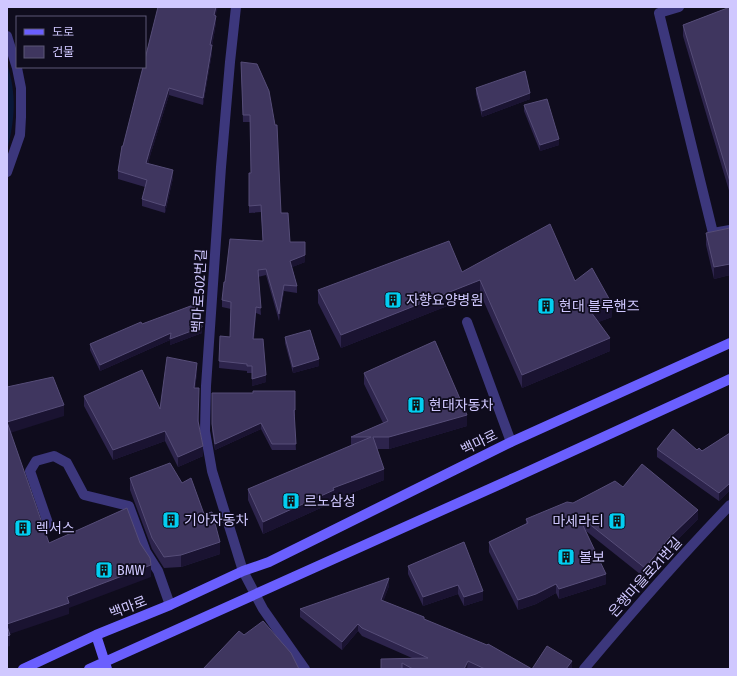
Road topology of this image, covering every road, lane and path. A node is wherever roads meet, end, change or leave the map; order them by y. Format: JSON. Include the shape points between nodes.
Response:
{"nodes":[{"id":1,"x":236,"y":7,"type":"edge"},
{"id":2,"x":679,"y":7,"type":"edge"},
{"id":3,"x":7,"y":36,"type":"edge"},
{"id":4,"x":16,"y":65,"type":"edge"},
{"id":5,"x":17,"y":68,"type":"edge"},
{"id":6,"x":7,"y":172,"type":"edge"},
{"id":7,"x":730,"y":230,"type":"edge"},
{"id":8,"x":467,"y":322,"type":"dead end"},
{"id":9,"x":730,"y":343,"type":"edge"},
{"id":10,"x":730,"y":379,"type":"edge"},
{"id":11,"x":511,"y":442,"type":"junction"},
{"id":12,"x":730,"y":505,"type":"edge"},
{"id":13,"x":49,"y":526,"type":"dead end"},
{"id":14,"x":243,"y":571,"type":"junction"},
{"id":15,"x":255,"y":594,"type":"junction"},
{"id":16,"x":170,"y":606,"type":"junction"},
{"id":17,"x":96,"y":635,"type":"junction"},
{"id":18,"x":104,"y":667,"type":"edge"},
{"id":19,"x":23,"y":669,"type":"edge"},
{"id":20,"x":89,"y":669,"type":"edge"},
{"id":21,"x":305,"y":669,"type":"edge"},
{"id":22,"x":584,"y":669,"type":"edge"}],
"edges":[{"from":1,"to":14,"type":"street","name":"백마로502번길","via":[[221,167],[205,431],[212,471]]},
{"from":2,"to":7,"type":"street","via":[[659,13],[713,233]]},
{"from":3,"to":4,"type":"street"},
{"from":5,"to":6,"type":"street","via":[[21,88],[20,135]]},
{"from":8,"to":11,"type":"street"},
{"from":9,"to":11,"type":"main road","name":"백마로"},
{"from":10,"to":15,"type":"main road"},
{"from":11,"to":14,"type":"main road","name":"백마로","via":[[269,562]]},
{"from":12,"to":22,"type":"street","name":"은행마을로21번길"},
{"from":13,"to":16,"type":"street","via":[[30,471],[36,460],[54,456],[67,463],[84,495],[129,506],[146,552],[158,571]]},
{"from":14,"to":15,"type":"street"},
{"from":14,"to":16,"type":"main road","name":"백마로"},
{"from":15,"to":18,"type":"main road"},
{"from":15,"to":21,"type":"street"},
{"from":16,"to":17,"type":"main road","name":"백마로"},
{"from":17,"to":18,"type":"main road"},
{"from":17,"to":19,"type":"main road","name":"백마로"},
{"from":18,"to":20,"type":"main road"}]}
